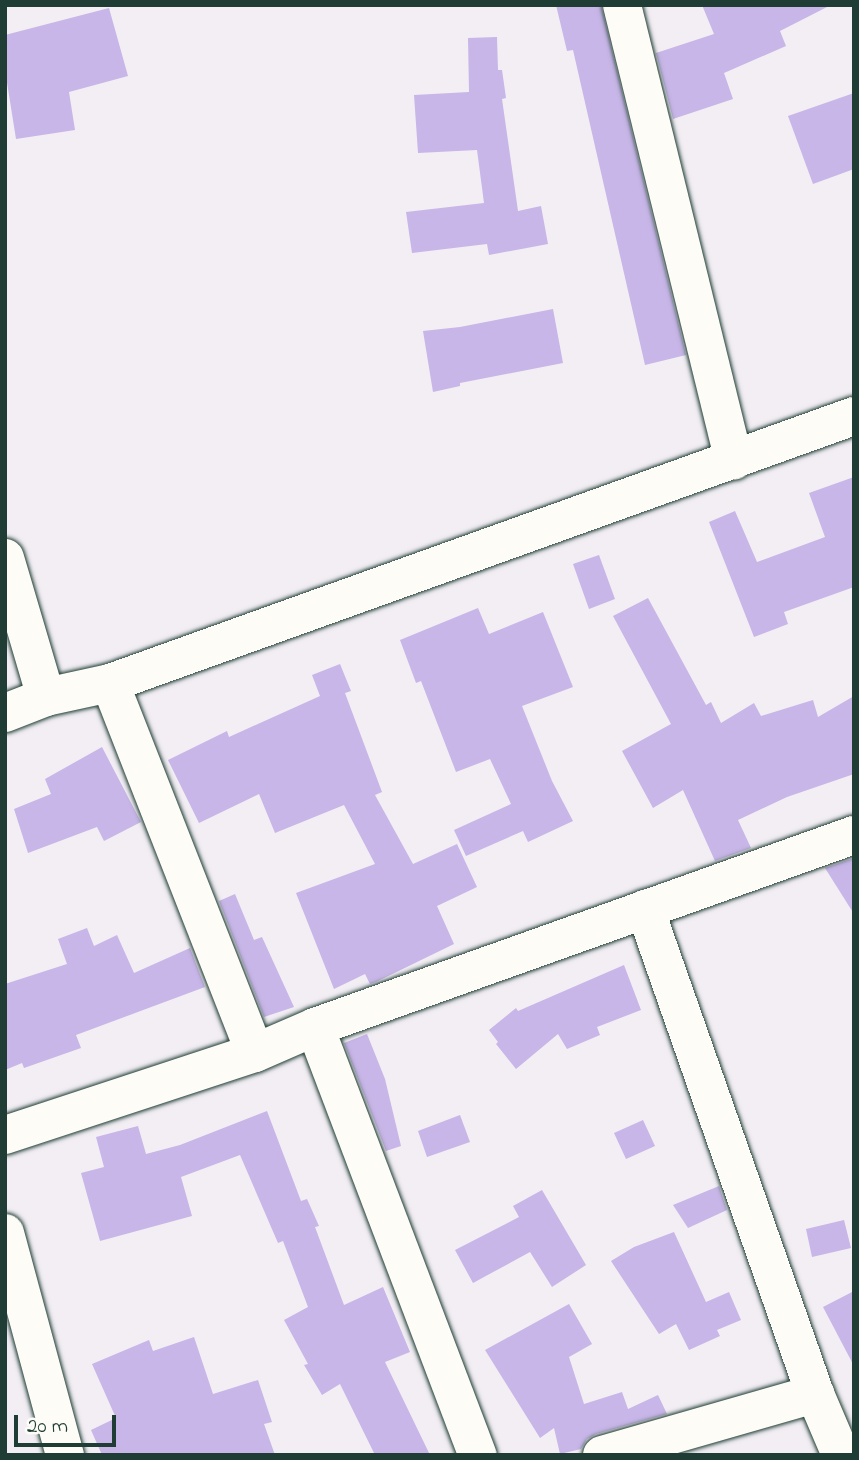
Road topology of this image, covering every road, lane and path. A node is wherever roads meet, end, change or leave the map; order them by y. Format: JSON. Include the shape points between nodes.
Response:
{"nodes":[{"id":1,"x":622,"y":5,"type":"edge"},
{"id":2,"x":854,"y":416,"type":"edge"},
{"id":3,"x":734,"y":460,"type":"junction"},
{"id":4,"x":5,"y":558,"type":"edge"},
{"id":5,"x":110,"y":683,"type":"junction"},
{"id":6,"x":46,"y":697,"type":"junction"},
{"id":7,"x":5,"y":713,"type":"edge"},
{"id":8,"x":854,"y":835,"type":"edge"},
{"id":9,"x":645,"y":909,"type":"junction"},
{"id":10,"x":315,"y":1027,"type":"junction"},
{"id":11,"x":255,"y":1053,"type":"junction"},
{"id":12,"x":5,"y":1135,"type":"edge"},
{"id":13,"x":5,"y":1233,"type":"edge"},
{"id":14,"x":815,"y":1394,"type":"junction"},
{"id":15,"x":65,"y":1455,"type":"edge"},
{"id":16,"x":478,"y":1455,"type":"edge"},
{"id":17,"x":603,"y":1455,"type":"edge"},
{"id":18,"x":841,"y":1455,"type":"edge"}],
"edges":[{"from":1,"to":3,"type":"street"},
{"from":2,"to":3,"type":"street"},
{"from":3,"to":5,"type":"street"},
{"from":4,"to":6,"type":"street"},
{"from":5,"to":6,"type":"street"},
{"from":5,"to":11,"type":"street"},
{"from":6,"to":7,"type":"street"},
{"from":8,"to":9,"type":"street"},
{"from":9,"to":10,"type":"street"},
{"from":9,"to":14,"type":"street"},
{"from":10,"to":11,"type":"street"},
{"from":10,"to":16,"type":"street"},
{"from":11,"to":12,"type":"street"},
{"from":13,"to":15,"type":"street"},
{"from":14,"to":17,"type":"street"},
{"from":14,"to":18,"type":"street"}]}
